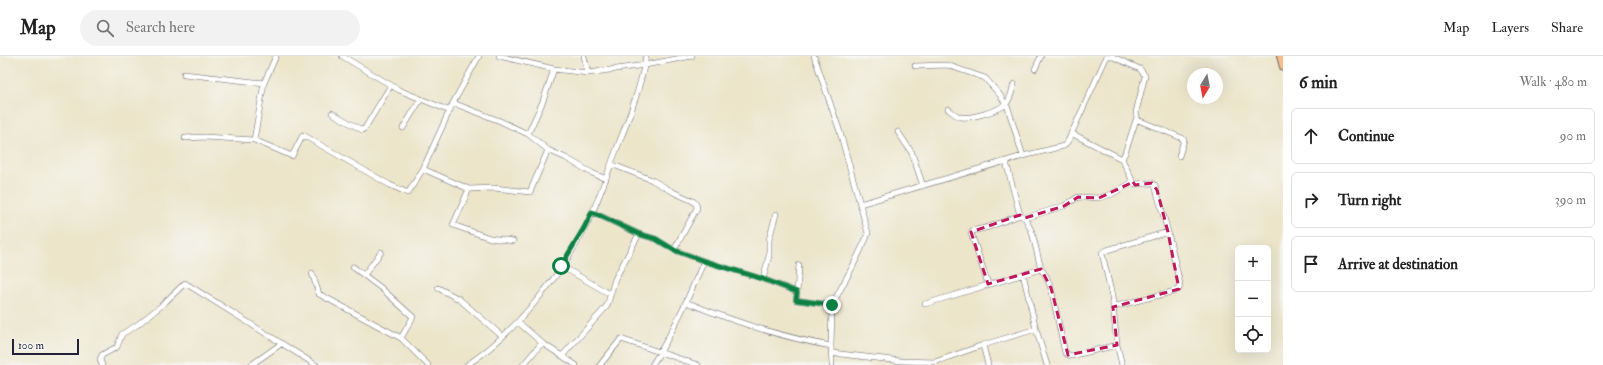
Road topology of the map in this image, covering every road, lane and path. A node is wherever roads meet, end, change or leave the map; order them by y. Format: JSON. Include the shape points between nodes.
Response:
{"nodes":[{"id":1,"x":276,"y":56,"type":"edge"},
{"id":2,"x":342,"y":56,"type":"edge"},
{"id":3,"x":479,"y":56,"type":"edge"},
{"id":4,"x":499,"y":56,"type":"edge"},
{"id":5,"x":584,"y":56,"type":"edge"},
{"id":6,"x":646,"y":56,"type":"edge"},
{"id":7,"x":692,"y":56,"type":"edge"},
{"id":8,"x":814,"y":56,"type":"edge"},
{"id":9,"x":1041,"y":56,"type":"edge"},
{"id":10,"x":1107,"y":56,"type":"edge"},
{"id":11,"x":1111,"y":56,"type":"edge"},
{"id":12,"x":1280,"y":56,"type":"edge"},
{"id":13,"x":1283,"y":64,"type":"edge"},
{"id":14,"x":645,"y":65,"type":"junction"},
{"id":15,"x":915,"y":66,"type":"dead end"},
{"id":16,"x":554,"y":69,"type":"junction"},
{"id":17,"x":1035,"y":69,"type":"dead end"},
{"id":18,"x":588,"y":73,"type":"junction"},
{"id":19,"x":184,"y":74,"type":"dead end"},
{"id":20,"x":264,"y":83,"type":"junction"},
{"id":21,"x":1014,"y":84,"type":"dead end"},
{"id":22,"x":391,"y":85,"type":"junction"},
{"id":23,"x":421,"y":99,"type":"junction"},
{"id":24,"x":453,"y":103,"type":"junction"},
{"id":25,"x":1006,"y":104,"type":"junction"},
{"id":26,"x":948,"y":109,"type":"dead end"},
{"id":27,"x":450,"y":111,"type":"junction"},
{"id":28,"x":332,"y":113,"type":"dead end"},
{"id":29,"x":1137,"y":117,"type":"junction"},
{"id":30,"x":404,"y":128,"type":"dead end"},
{"id":31,"x":898,"y":132,"type":"dead end"},
{"id":32,"x":1071,"y":133,"type":"junction"},
{"id":33,"x":528,"y":134,"type":"junction"},
{"id":34,"x":185,"y":138,"type":"dead end"},
{"id":35,"x":254,"y":140,"type":"junction"},
{"id":36,"x":548,"y":150,"type":"junction"},
{"id":37,"x":1023,"y":156,"type":"junction"},
{"id":38,"x":1179,"y":156,"type":"dead end"},
{"id":39,"x":1122,"y":159,"type":"junction"},
{"id":40,"x":1006,"y":162,"type":"junction"},
{"id":41,"x":611,"y":164,"type":"junction"},
{"id":42,"x":423,"y":169,"type":"junction"},
{"id":43,"x":606,"y":179,"type":"junction"},
{"id":44,"x":1132,"y":182,"type":"junction"},
{"id":45,"x":923,"y":186,"type":"junction"},
{"id":46,"x":469,"y":189,"type":"junction"},
{"id":47,"x":860,"y":204,"type":"junction"},
{"id":48,"x":592,"y":212,"type":"junction"},
{"id":49,"x":776,"y":214,"type":"dead end"},
{"id":50,"x":1022,"y":217,"type":"junction"},
{"id":51,"x":1168,"y":232,"type":"junction"},
{"id":52,"x":639,"y":234,"type":"junction"},
{"id":53,"x":513,"y":241,"type":"dead end"},
{"id":54,"x":674,"y":250,"type":"junction"},
{"id":55,"x":381,"y":252,"type":"dead end"},
{"id":56,"x":704,"y":261,"type":"junction"},
{"id":57,"x":799,"y":265,"type":"dead end"},
{"id":58,"x":561,"y":266,"type":"junction"},
{"id":59,"x":353,"y":267,"type":"dead end"},
{"id":60,"x":1041,"y":269,"type":"junction"},
{"id":61,"x":312,"y":273,"type":"dead end"},
{"id":62,"x":1023,"y":274,"type":"junction"},
{"id":63,"x":364,"y":275,"type":"junction"},
{"id":64,"x":763,"y":279,"type":"junction"},
{"id":65,"x":988,"y":284,"type":"junction"},
{"id":66,"x":438,"y":288,"type":"dead end"},
{"id":67,"x":797,"y":292,"type":"junction"},
{"id":68,"x":610,"y":294,"type":"junction"},
{"id":69,"x":686,"y":302,"type":"junction"},
{"id":70,"x":925,"y":304,"type":"dead end"},
{"id":71,"x":832,"y":305,"type":"junction"},
{"id":72,"x":1113,"y":307,"type":"junction"},
{"id":73,"x":518,"y":322,"type":"junction"},
{"id":74,"x":1036,"y":329,"type":"junction"},
{"id":75,"x":502,"y":336,"type":"junction"},
{"id":76,"x":401,"y":338,"type":"junction"},
{"id":77,"x":542,"y":343,"type":"junction"},
{"id":78,"x":281,"y":344,"type":"junction"},
{"id":79,"x":984,"y":345,"type":"junction"},
{"id":80,"x":1117,"y":345,"type":"junction"},
{"id":81,"x":831,"y":346,"type":"junction"},
{"id":82,"x":661,"y":352,"type":"junction"},
{"id":83,"x":832,"y":353,"type":"junction"},
{"id":84,"x":562,"y":356,"type":"junction"},
{"id":85,"x":935,"y":363,"type":"edge"},
{"id":86,"x":102,"y":365,"type":"edge"},
{"id":87,"x":252,"y":365,"type":"edge"},
{"id":88,"x":316,"y":365,"type":"edge"},
{"id":89,"x":428,"y":365,"type":"edge"},
{"id":90,"x":467,"y":365,"type":"edge"},
{"id":91,"x":523,"y":365,"type":"edge"},
{"id":92,"x":576,"y":365,"type":"edge"},
{"id":93,"x":600,"y":365,"type":"edge"},
{"id":94,"x":652,"y":365,"type":"edge"},
{"id":95,"x":698,"y":365,"type":"edge"},
{"id":96,"x":832,"y":365,"type":"edge"},
{"id":97,"x":988,"y":365,"type":"edge"},
{"id":98,"x":1047,"y":365,"type":"edge"},
{"id":99,"x":1122,"y":365,"type":"edge"}],
"edges":[{"from":1,"to":20,"type":"street"},
{"from":2,"to":22,"type":"street"},
{"from":3,"to":24,"type":"street"},
{"from":4,"to":16,"type":"street"},
{"from":5,"to":18,"type":"street"},
{"from":6,"to":14,"type":"street"},
{"from":7,"to":14,"type":"street"},
{"from":8,"to":47,"type":"street","via":[[840,132]]},
{"from":9,"to":17,"type":"street"},
{"from":10,"to":32,"type":"street"},
{"from":11,"to":29,"type":"street","via":[[1140,69],[1145,74]]},
{"from":12,"to":13,"type":"main road"},
{"from":14,"to":18,"type":"street"},
{"from":14,"to":41,"type":"street","via":[[633,107]]},
{"from":15,"to":25,"type":"street","via":[[947,65],[985,78]]},
{"from":16,"to":18,"type":"street"},
{"from":16,"to":33,"type":"street"},
{"from":19,"to":20,"type":"street"},
{"from":20,"to":35,"type":"street"},
{"from":21,"to":25,"type":"street"},
{"from":22,"to":23,"type":"street"},
{"from":22,"to":28,"type":"street","via":[[362,130]]},
{"from":23,"to":27,"type":"street"},
{"from":23,"to":30,"type":"street"},
{"from":24,"to":27,"type":"street"},
{"from":24,"to":33,"type":"street"},
{"from":25,"to":26,"type":"street","via":[[965,118]]},
{"from":25,"to":37,"type":"street"},
{"from":27,"to":42,"type":"street"},
{"from":29,"to":38,"type":"street","via":[[1138,120],[1182,138],[1184,140]]},
{"from":29,"to":39,"type":"street"},
{"from":31,"to":45,"type":"street","via":[[912,153]]},
{"from":32,"to":37,"type":"street","via":[[1064,146]]},
{"from":32,"to":39,"type":"street"},
{"from":33,"to":36,"type":"street"},
{"from":34,"to":35,"type":"street","via":[[205,136]]},
{"from":35,"to":42,"type":"street","via":[[292,156],[303,135],[408,193]]},
{"from":36,"to":43,"type":"street"},
{"from":36,"to":46,"type":"street","via":[[530,192],[494,188]]},
{"from":37,"to":40,"type":"street"},
{"from":39,"to":44,"type":"street"},
{"from":40,"to":45,"type":"street"},
{"from":40,"to":50,"type":"street"},
{"from":41,"to":43,"type":"street"},
{"from":41,"to":54,"type":"street","via":[[656,182],[696,204],[697,208]]},
{"from":42,"to":46,"type":"street"},
{"from":43,"to":48,"type":"street"},
{"from":44,"to":50,"type":"street","via":[[1112,194],[1099,198],[1078,198],[1064,206]]},
{"from":44,"to":51,"type":"street","via":[[1137,185],[1155,185]]},
{"from":45,"to":47,"type":"street"},
{"from":46,"to":53,"type":"street","via":[[453,225],[490,238]]},
{"from":47,"to":71,"type":"street","via":[[868,233]]},
{"from":48,"to":52,"type":"street"},
{"from":48,"to":58,"type":"street"},
{"from":49,"to":64,"type":"street"},
{"from":50,"to":60,"type":"street","via":[[1032,232]]},
{"from":50,"to":65,"type":"street","via":[[972,231]]},
{"from":51,"to":72,"type":"street","via":[[1102,253]]},
{"from":51,"to":72,"type":"street","via":[[1180,284],[1178,289],[1175,292]]},
{"from":52,"to":54,"type":"street","via":[[656,239]]},
{"from":52,"to":68,"type":"street","via":[[615,279]]},
{"from":54,"to":56,"type":"street"},
{"from":55,"to":63,"type":"street"},
{"from":56,"to":64,"type":"street"},
{"from":56,"to":69,"type":"street"},
{"from":57,"to":67,"type":"street"},
{"from":58,"to":68,"type":"street"},
{"from":58,"to":73,"type":"street"},
{"from":59,"to":63,"type":"street"},
{"from":60,"to":62,"type":"street"},
{"from":60,"to":80,"type":"street","via":[[1051,288],[1064,353],[1071,356]]},
{"from":61,"to":76,"type":"street","via":[[319,294]]},
{"from":62,"to":65,"type":"street"},
{"from":62,"to":74,"type":"street"},
{"from":63,"to":76,"type":"street","via":[[414,317]]},
{"from":64,"to":67,"type":"street"},
{"from":65,"to":70,"type":"street"},
{"from":66,"to":75,"type":"street","via":[[458,299]]},
{"from":67,"to":71,"type":"street","via":[[796,300]]},
{"from":68,"to":84,"type":"street","via":[[607,306]]},
{"from":69,"to":81,"type":"street","via":[[725,318]]},
{"from":69,"to":82,"type":"street"},
{"from":71,"to":81,"type":"street"},
{"from":72,"to":80,"type":"street"},
{"from":73,"to":75,"type":"street"},
{"from":73,"to":77,"type":"street"},
{"from":74,"to":79,"type":"street"},
{"from":74,"to":98,"type":"street"},
{"from":75,"to":90,"type":"street"},
{"from":76,"to":89,"type":"street"},
{"from":77,"to":84,"type":"street"},
{"from":77,"to":91,"type":"street"},
{"from":78,"to":86,"type":"street","via":[[185,283],[161,306],[122,334],[117,347],[102,355]]},
{"from":78,"to":87,"type":"street"},
{"from":78,"to":88,"type":"street"},
{"from":79,"to":85,"type":"street"},
{"from":79,"to":97,"type":"street"},
{"from":80,"to":99,"type":"street"},
{"from":81,"to":83,"type":"street"},
{"from":82,"to":93,"type":"street","via":[[621,339]]},
{"from":82,"to":94,"type":"street"},
{"from":82,"to":95,"type":"street"},
{"from":83,"to":85,"type":"street"},
{"from":83,"to":96,"type":"street"},
{"from":84,"to":92,"type":"street"}]}
